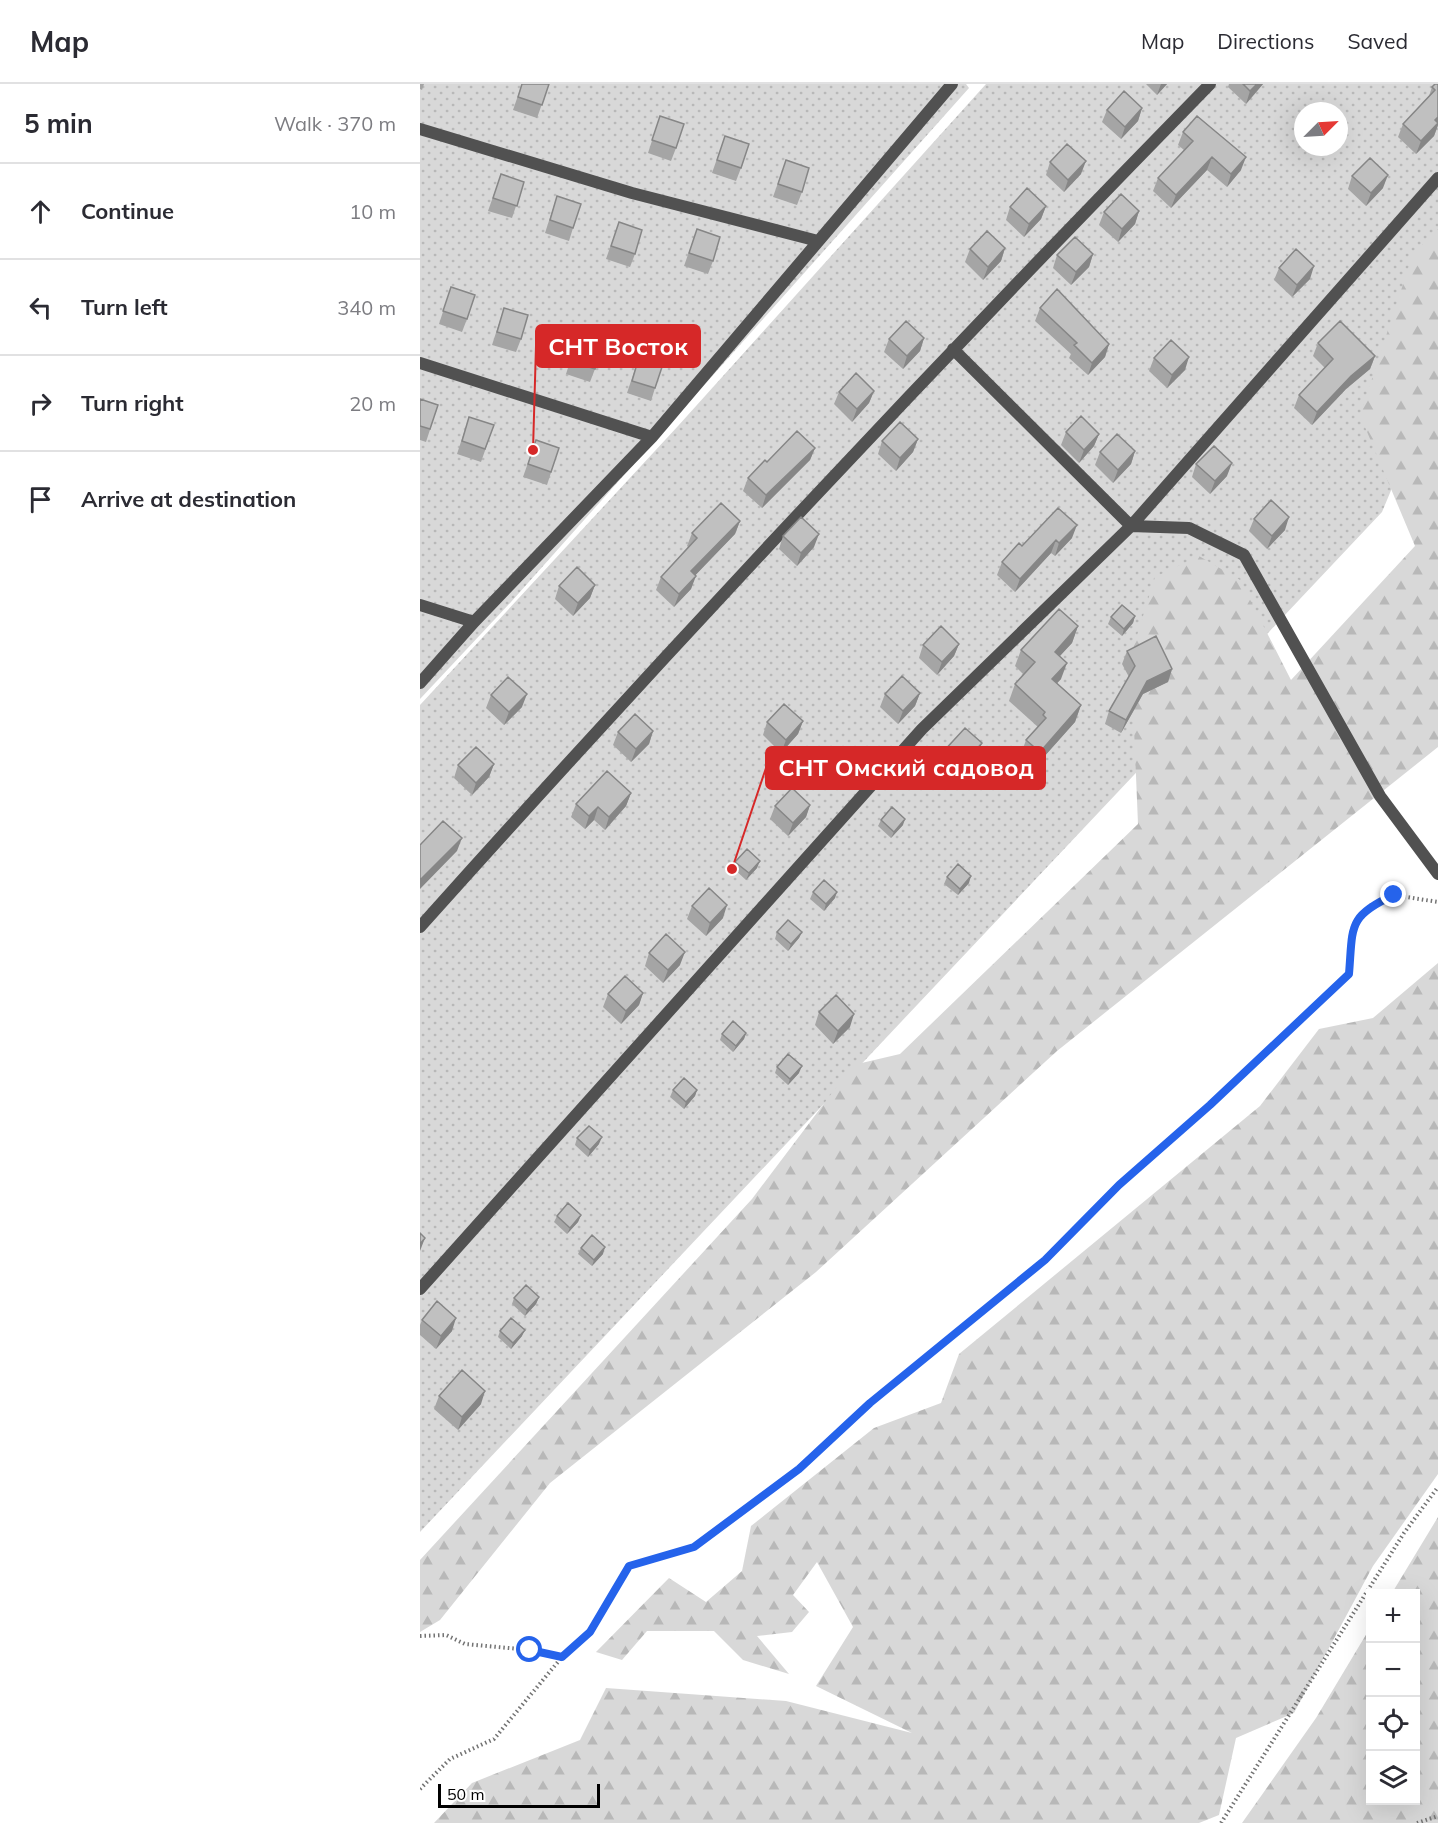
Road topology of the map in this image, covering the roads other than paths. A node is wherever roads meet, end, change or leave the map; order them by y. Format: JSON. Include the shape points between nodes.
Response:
{"nodes":[{"id":1,"x":952,"y":84,"type":"edge"},
{"id":2,"x":1210,"y":84,"type":"edge"},
{"id":3,"x":420,"y":129,"type":"edge"},
{"id":4,"x":1438,"y":178,"type":"edge"},
{"id":5,"x":819,"y":241,"type":"junction"},
{"id":6,"x":952,"y":349,"type":"junction"},
{"id":7,"x":420,"y":363,"type":"edge"},
{"id":8,"x":652,"y":437,"type":"junction"},
{"id":9,"x":1131,"y":526,"type":"junction"},
{"id":10,"x":420,"y":605,"type":"edge"},
{"id":11,"x":474,"y":622,"type":"junction"},
{"id":12,"x":420,"y":683,"type":"edge"},
{"id":13,"x":1438,"y":874,"type":"edge"},
{"id":14,"x":420,"y":927,"type":"edge"},
{"id":15,"x":420,"y":1289,"type":"edge"}],
"edges":[{"from":1,"to":5,"type":"lane"},
{"from":2,"to":6,"type":"lane"},
{"from":3,"to":5,"type":"lane","via":[[632,192]]},
{"from":4,"to":9,"type":"lane"},
{"from":5,"to":8,"type":"lane"},
{"from":6,"to":9,"type":"lane"},
{"from":6,"to":14,"type":"lane"},
{"from":7,"to":8,"type":"lane"},
{"from":8,"to":11,"type":"lane"},
{"from":9,"to":13,"type":"lane","via":[[1189,528],[1244,555],[1380,796]]},
{"from":9,"to":15,"type":"lane","via":[[922,729]]},
{"from":10,"to":11,"type":"lane"},
{"from":11,"to":12,"type":"lane"}]}
